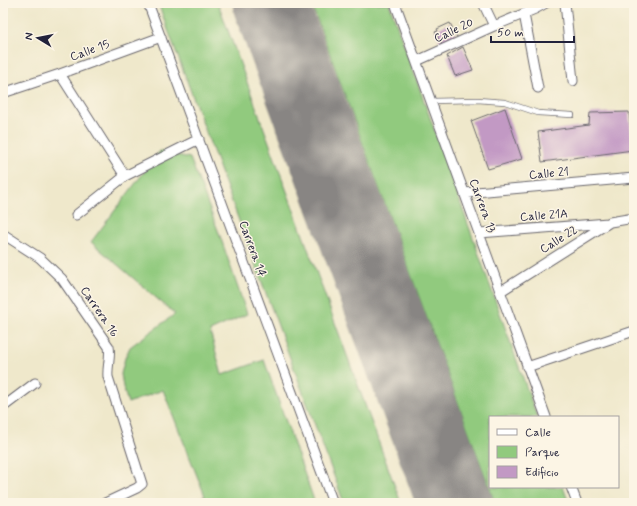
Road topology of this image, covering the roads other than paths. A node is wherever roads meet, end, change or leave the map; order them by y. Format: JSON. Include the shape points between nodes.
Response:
{"nodes":[{"id":1,"x":148,"y":3,"type":"edge"},
{"id":2,"x":395,"y":3,"type":"edge"},
{"id":3,"x":483,"y":3,"type":"edge"},
{"id":4,"x":546,"y":3,"type":"edge"},
{"id":5,"x":565,"y":3,"type":"edge"},
{"id":6,"x":534,"y":6,"type":"edge"},
{"id":7,"x":524,"y":14,"type":"junction"},
{"id":8,"x":494,"y":26,"type":"junction"},
{"id":9,"x":161,"y":37,"type":"junction"},
{"id":10,"x":417,"y":61,"type":"junction"},
{"id":11,"x":60,"y":74,"type":"junction"},
{"id":12,"x":573,"y":81,"type":"dead end"},
{"id":13,"x":538,"y":88,"type":"dead end"},
{"id":14,"x":3,"y":93,"type":"edge"},
{"id":15,"x":431,"y":101,"type":"junction"},
{"id":16,"x":572,"y":115,"type":"dead end"},
{"id":17,"x":199,"y":139,"type":"junction"},
{"id":18,"x":125,"y":176,"type":"junction"},
{"id":19,"x":634,"y":178,"type":"edge"},
{"id":20,"x":465,"y":193,"type":"junction"},
{"id":21,"x":76,"y":215,"type":"dead end"},
{"id":22,"x":634,"y":218,"type":"edge"},
{"id":23,"x":610,"y":222,"type":"junction"},
{"id":24,"x":480,"y":233,"type":"junction"},
{"id":25,"x":3,"y":234,"type":"edge"},
{"id":26,"x":501,"y":291,"type":"junction"},
{"id":27,"x":634,"y":331,"type":"edge"},
{"id":28,"x":527,"y":367,"type":"junction"},
{"id":29,"x":35,"y":383,"type":"dead end"},
{"id":30,"x":3,"y":407,"type":"edge"},
{"id":31,"x":546,"y":416,"type":"edge"},
{"id":32,"x":571,"y":488,"type":"edge"},
{"id":33,"x":105,"y":503,"type":"edge"},
{"id":34,"x":333,"y":503,"type":"edge"},
{"id":35,"x":577,"y":503,"type":"edge"}],
"edges":[{"from":1,"to":9,"type":"street","name":"Carrera 14"},
{"from":2,"to":10,"type":"street","name":"Carrera 13"},
{"from":3,"to":8,"type":"street"},
{"from":4,"to":6,"type":"street","name":"Calle 20"},
{"from":5,"to":12,"type":"street"},
{"from":6,"to":7,"type":"street","name":"Calle 20"},
{"from":7,"to":8,"type":"street","name":"Calle 20"},
{"from":7,"to":13,"type":"street"},
{"from":8,"to":10,"type":"street","name":"Calle 20"},
{"from":9,"to":11,"type":"street","name":"Calle 15"},
{"from":9,"to":17,"type":"street","name":"Carrera 14"},
{"from":10,"to":15,"type":"street","name":"Carrera 13"},
{"from":11,"to":14,"type":"street","name":"Calle 15"},
{"from":11,"to":18,"type":"street"},
{"from":15,"to":16,"type":"lane","via":[[505,102],[538,113]]},
{"from":15,"to":20,"type":"street","name":"Carrera 13"},
{"from":17,"to":18,"type":"street"},
{"from":17,"to":34,"type":"street","name":"Carrera 14"},
{"from":18,"to":21,"type":"street"},
{"from":19,"to":20,"type":"street","name":"Calle 21"},
{"from":20,"to":24,"type":"street","name":"Carrera 13"},
{"from":22,"to":23,"type":"street","name":"Calle 22"},
{"from":23,"to":24,"type":"street","name":"Calle 21A"},
{"from":23,"to":26,"type":"street","name":"Calle 22"},
{"from":24,"to":26,"type":"street","name":"Carrera 13"},
{"from":25,"to":33,"type":"street","name":"Carrera 16","via":[[40,258],[62,278],[109,347],[108,377],[142,484]]},
{"from":26,"to":28,"type":"street","name":"Carrera 13"},
{"from":27,"to":28,"type":"street"},
{"from":28,"to":31,"type":"street","name":"Carrera 13"},
{"from":29,"to":30,"type":"street"},
{"from":32,"to":35,"type":"street"}]}
